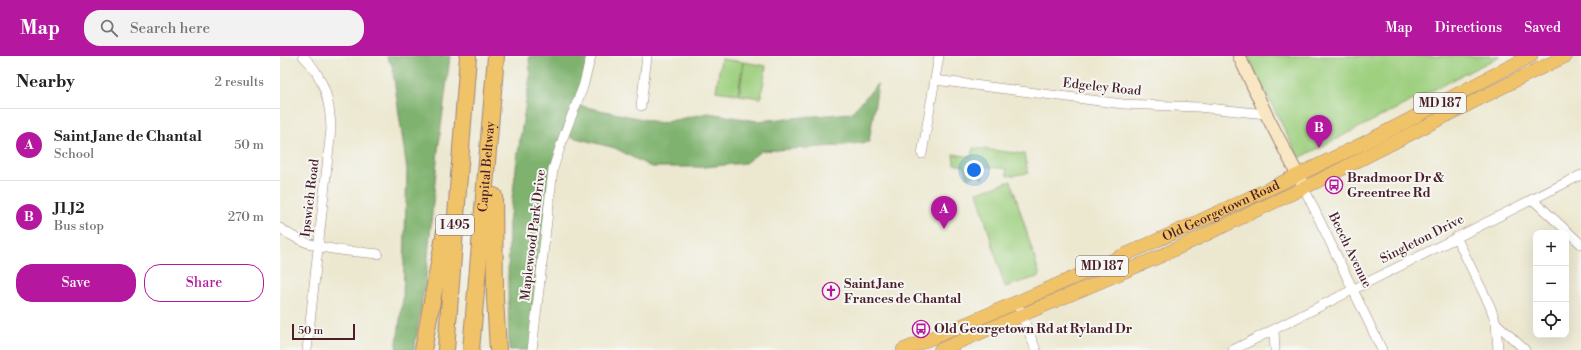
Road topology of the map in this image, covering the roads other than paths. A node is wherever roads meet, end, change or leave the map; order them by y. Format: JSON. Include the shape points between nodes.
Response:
{"nodes":[{"id":1,"x":303,"y":56,"type":"edge"},
{"id":2,"x":468,"y":56,"type":"edge"},
{"id":3,"x":496,"y":56,"type":"edge"},
{"id":4,"x":591,"y":56,"type":"edge"},
{"id":5,"x":647,"y":56,"type":"edge"},
{"id":6,"x":939,"y":56,"type":"edge"},
{"id":7,"x":1239,"y":56,"type":"edge"},
{"id":8,"x":1531,"y":56,"type":"edge"},
{"id":9,"x":1566,"y":56,"type":"edge"},
{"id":10,"x":1514,"y":60,"type":"edge"},
{"id":11,"x":1520,"y":78,"type":"junction"},
{"id":12,"x":935,"y":80,"type":"junction"},
{"id":13,"x":464,"y":101,"type":"junction"},
{"id":14,"x":493,"y":102,"type":"junction"},
{"id":15,"x":641,"y":106,"type":"dead end"},
{"id":16,"x":1266,"y":114,"type":"junction"},
{"id":17,"x":922,"y":154,"type":"dead end"},
{"id":18,"x":1297,"y":174,"type":"junction"},
{"id":19,"x":1581,"y":175,"type":"edge"},
{"id":20,"x":1304,"y":188,"type":"junction"},
{"id":21,"x":1532,"y":199,"type":"junction"},
{"id":22,"x":280,"y":228,"type":"edge"},
{"id":23,"x":1456,"y":237,"type":"junction"},
{"id":24,"x":1581,"y":244,"type":"edge"},
{"id":25,"x":317,"y":247,"type":"junction"},
{"id":26,"x":378,"y":254,"type":"dead end"},
{"id":27,"x":1354,"y":288,"type":"junction"},
{"id":28,"x":1017,"y":303,"type":"junction"},
{"id":29,"x":1022,"y":316,"type":"junction"},
{"id":30,"x":1496,"y":323,"type":"junction"},
{"id":31,"x":1274,"y":330,"type":"junction"},
{"id":32,"x":307,"y":350,"type":"edge"},
{"id":33,"x":423,"y":350,"type":"edge"},
{"id":34,"x":446,"y":350,"type":"edge"},
{"id":35,"x":471,"y":350,"type":"edge"},
{"id":36,"x":498,"y":350,"type":"edge"},
{"id":37,"x":532,"y":350,"type":"edge"},
{"id":38,"x":903,"y":350,"type":"edge"},
{"id":39,"x":940,"y":350,"type":"edge"},
{"id":40,"x":1036,"y":350,"type":"edge"},
{"id":41,"x":1233,"y":350,"type":"edge"},
{"id":42,"x":1275,"y":350,"type":"edge"},
{"id":43,"x":1382,"y":350,"type":"edge"},
{"id":44,"x":1498,"y":350,"type":"edge"},
{"id":45,"x":1525,"y":350,"type":"edge"}],
"edges":[{"from":1,"to":25,"type":"street","name":"Ipswich Road","via":[[311,63],[325,88],[330,109],[331,129]]},
{"from":2,"to":13,"type":"highway","name":"Capital Beltway","number":"I 495"},
{"from":3,"to":14,"type":"highway","name":"Capital Beltway","number":"I 495"},
{"from":4,"to":37,"type":"street","name":"Maplewood Park Drive","via":[[583,87],[553,169]]},
{"from":5,"to":15,"type":"street"},
{"from":6,"to":12,"type":"street"},
{"from":7,"to":16,"type":"street","name":"Beech Avenue"},
{"from":8,"to":10,"type":"main road","name":"Old Georgetown Road","number":"MD 187"},
{"from":9,"to":11,"type":"main road","name":"Old Georgetown Road","number":"MD 187"},
{"from":10,"to":11,"type":"street"},
{"from":10,"to":18,"type":"main road","name":"Old Georgetown Road","number":"MD 187","via":[[1365,142]]},
{"from":11,"to":20,"type":"main road","name":"Old Georgetown Road","number":"MD 187"},
{"from":12,"to":16,"type":"street","name":"Edgeley Road","via":[[1123,104],[1198,107]]},
{"from":12,"to":17,"type":"street"},
{"from":13,"to":33,"type":"highway","via":[[442,250]]},
{"from":13,"to":34,"type":"highway","name":"Capital Beltway","number":"I 495"},
{"from":14,"to":35,"type":"highway","name":"Capital Beltway","number":"I 495"},
{"from":14,"to":36,"type":"highway"},
{"from":16,"to":18,"type":"street","name":"Beech Avenue"},
{"from":18,"to":20,"type":"street","name":"Beech Avenue"},
{"from":18,"to":28,"type":"main road","name":"Old Georgetown Road","number":"MD 187"},
{"from":19,"to":21,"type":"street","name":"Singleton Drive"},
{"from":20,"to":27,"type":"street","name":"Beech Avenue"},
{"from":20,"to":29,"type":"main road","name":"Old Georgetown Road","number":"MD 187","via":[[1163,255]]},
{"from":21,"to":23,"type":"street","name":"Singleton Drive"},
{"from":21,"to":24,"type":"street"},
{"from":22,"to":25,"type":"street"},
{"from":23,"to":27,"type":"street","name":"Singleton Drive"},
{"from":23,"to":30,"type":"street"},
{"from":25,"to":26,"type":"street"},
{"from":25,"to":32,"type":"street","name":"Ipswich Road"},
{"from":27,"to":31,"type":"street","name":"Singleton Drive"},
{"from":27,"to":43,"type":"street","name":"Beech Avenue"},
{"from":28,"to":29,"type":"street"},
{"from":28,"to":38,"type":"main road","name":"Old Georgetown Road","number":"MD 187"},
{"from":29,"to":39,"type":"main road","name":"Old Georgetown Road","number":"MD 187"},
{"from":29,"to":40,"type":"street"},
{"from":30,"to":44,"type":"street"},
{"from":30,"to":45,"type":"street"},
{"from":31,"to":41,"type":"street","name":"Singleton Drive"},
{"from":31,"to":42,"type":"street"}]}
